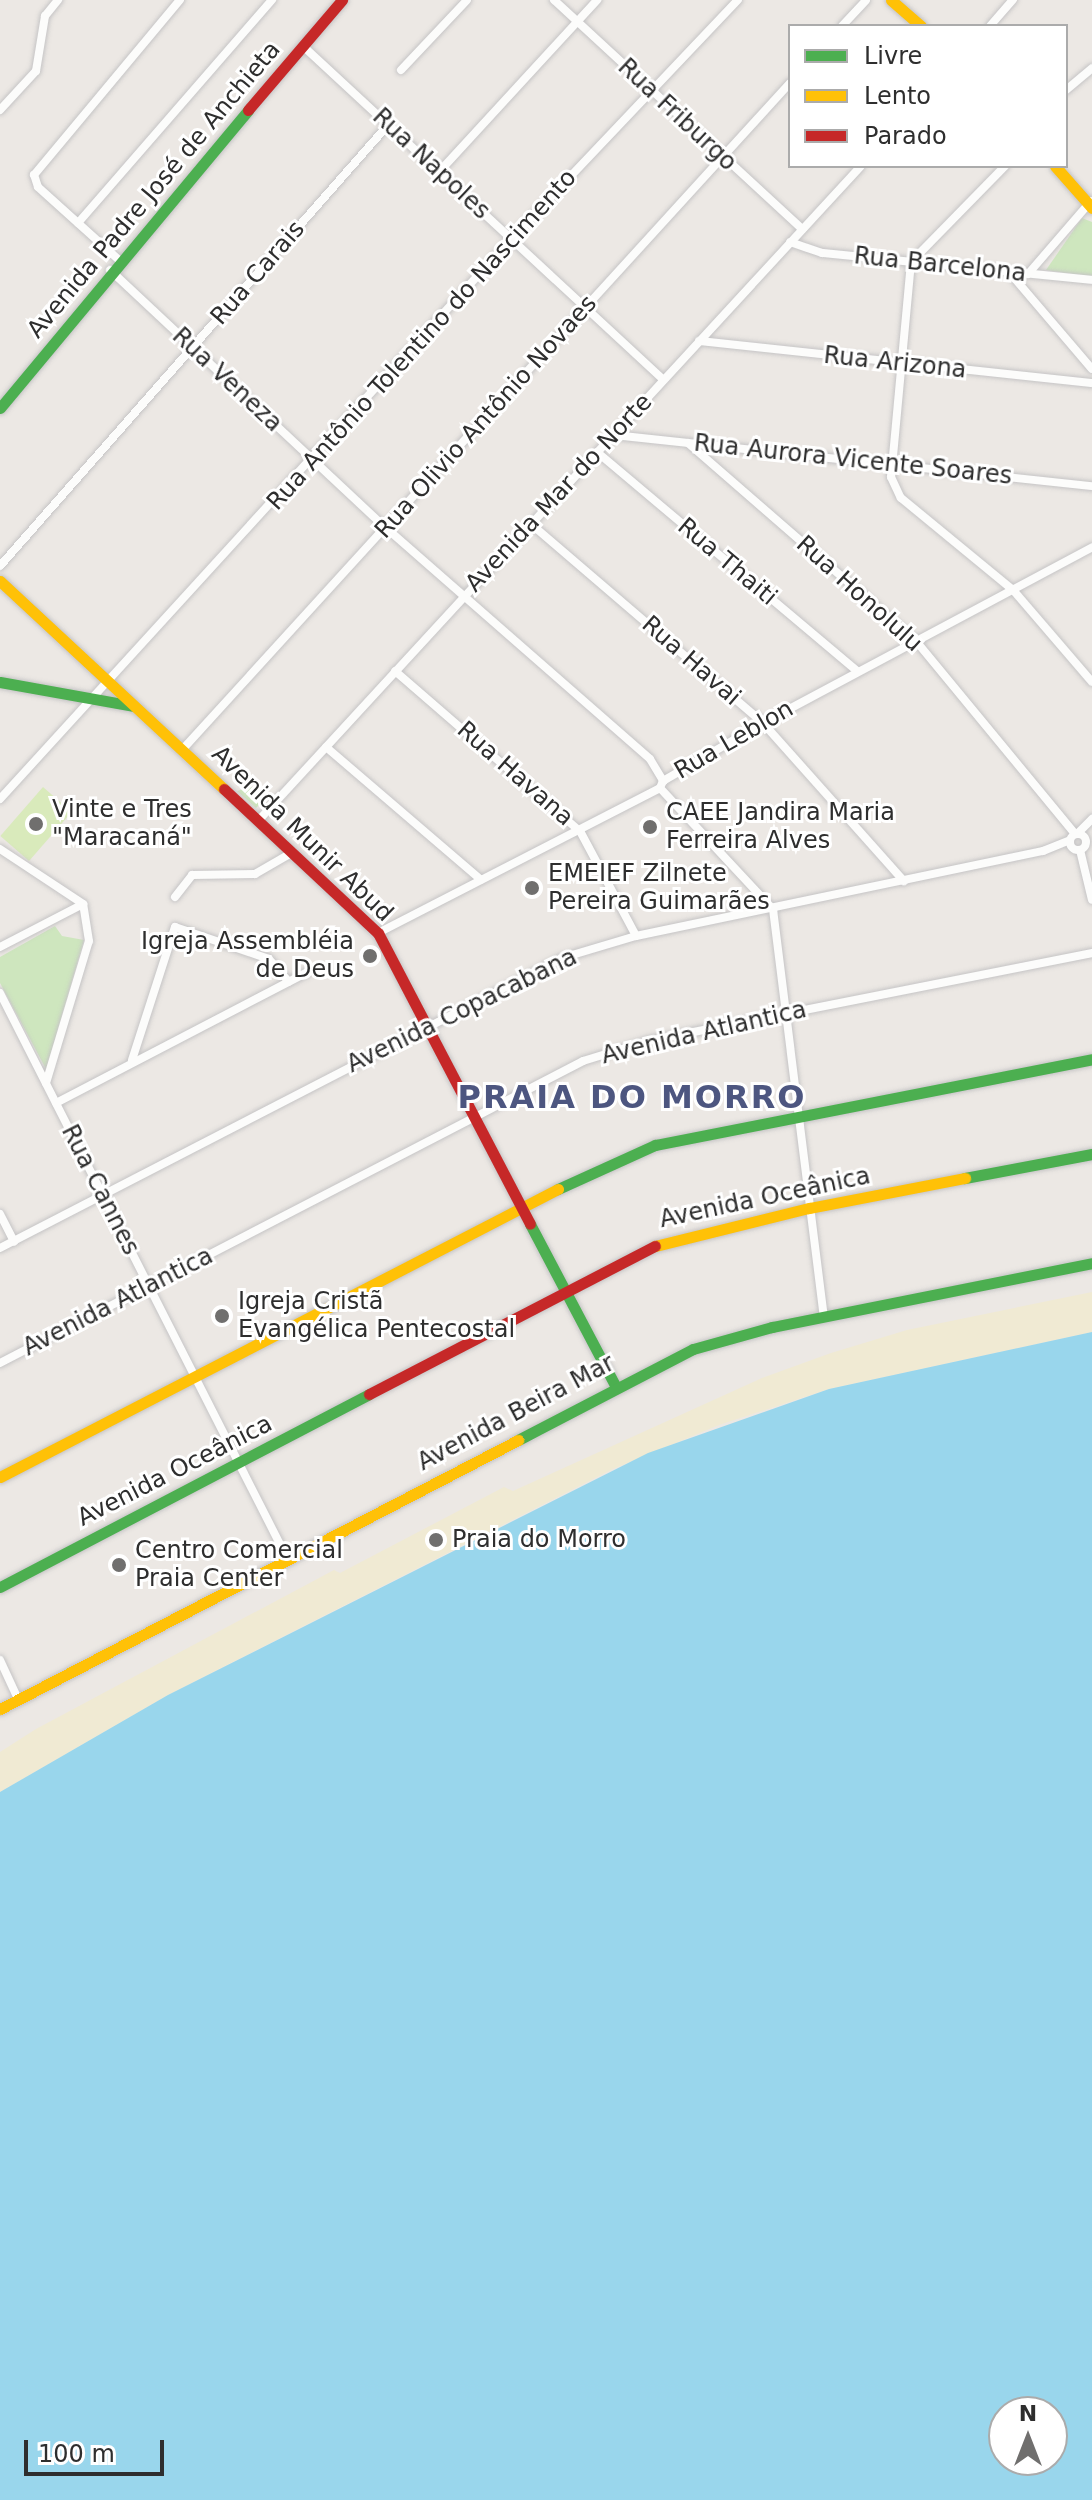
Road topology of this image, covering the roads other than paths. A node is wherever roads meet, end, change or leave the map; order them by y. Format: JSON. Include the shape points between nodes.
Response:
{"nodes":[{"id":1,"x":58,"y":0,"type":"edge"},
{"id":2,"x":180,"y":0,"type":"edge"},
{"id":3,"x":272,"y":0,"type":"edge"},
{"id":4,"x":342,"y":0,"type":"edge"},
{"id":5,"x":467,"y":0,"type":"edge"},
{"id":6,"x":554,"y":0,"type":"edge"},
{"id":7,"x":597,"y":0,"type":"edge"},
{"id":8,"x":738,"y":0,"type":"edge"},
{"id":9,"x":866,"y":0,"type":"edge"},
{"id":10,"x":891,"y":0,"type":"edge"},
{"id":11,"x":1013,"y":0,"type":"edge"},
{"id":12,"x":577,"y":22,"type":"junction"},
{"id":13,"x":844,"y":24,"type":"edge"},
{"id":14,"x":919,"y":24,"type":"edge"},
{"id":15,"x":992,"y":24,"type":"edge"},
{"id":16,"x":304,"y":47,"type":"junction"},
{"id":17,"x":1092,"y":68,"type":"edge"},
{"id":18,"x":401,"y":70,"type":"dead end"},
{"id":19,"x":788,"y":85,"type":"edge"},
{"id":20,"x":1068,"y":88,"type":"edge"},
{"id":21,"x":651,"y":92,"type":"junction"},
{"id":22,"x":0,"y":110,"type":"edge"},
{"id":23,"x":388,"y":125,"type":"junction"},
{"id":24,"x":722,"y":157,"type":"junction"},
{"id":25,"x":859,"y":168,"type":"edge"},
{"id":26,"x":1003,"y":168,"type":"edge"},
{"id":27,"x":1057,"y":168,"type":"edge"},
{"id":28,"x":439,"y":172,"type":"junction"},
{"id":29,"x":1091,"y":204,"type":"edge"},
{"id":30,"x":78,"y":223,"type":"junction"},
{"id":31,"x":802,"y":229,"type":"junction"},
{"id":32,"x":512,"y":238,"type":"junction"},
{"id":33,"x":790,"y":242,"type":"junction"},
{"id":34,"x":119,"y":260,"type":"junction"},
{"id":35,"x":911,"y":262,"type":"junction"},
{"id":36,"x":110,"y":270,"type":"junction"},
{"id":37,"x":1010,"y":273,"type":"junction"},
{"id":38,"x":1028,"y":274,"type":"junction"},
{"id":39,"x":1092,"y":280,"type":"edge"},
{"id":40,"x":585,"y":307,"type":"junction"},
{"id":41,"x":699,"y":341,"type":"junction"},
{"id":42,"x":193,"y":348,"type":"junction"},
{"id":43,"x":905,"y":365,"type":"junction"},
{"id":44,"x":1092,"y":369,"type":"edge"},
{"id":45,"x":664,"y":380,"type":"junction"},
{"id":46,"x":1092,"y":383,"type":"edge"},
{"id":47,"x":0,"y":408,"type":"edge"},
{"id":48,"x":613,"y":435,"type":"junction"},
{"id":49,"x":688,"y":443,"type":"junction"},
{"id":50,"x":597,"y":452,"type":"junction"},
{"id":51,"x":312,"y":459,"type":"junction"},
{"id":52,"x":893,"y":464,"type":"junction"},
{"id":53,"x":1092,"y":486,"type":"edge"},
{"id":54,"x":531,"y":524,"type":"junction"},
{"id":55,"x":385,"y":527,"type":"junction"},
{"id":56,"x":1092,"y":547,"type":"edge"},
{"id":57,"x":0,"y":566,"type":"edge"},
{"id":58,"x":0,"y":581,"type":"edge"},
{"id":59,"x":1013,"y":590,"type":"junction"},
{"id":60,"x":464,"y":597,"type":"junction"},
{"id":61,"x":916,"y":641,"type":"junction"},
{"id":62,"x":395,"y":671,"type":"junction"},
{"id":63,"x":858,"y":672,"type":"junction"},
{"id":64,"x":0,"y":682,"type":"edge"},
{"id":65,"x":1092,"y":682,"type":"edge"},
{"id":66,"x":109,"y":683,"type":"junction"},
{"id":67,"x":94,"y":699,"type":"junction"},
{"id":68,"x":135,"y":707,"type":"junction"},
{"id":69,"x":763,"y":723,"type":"junction"},
{"id":70,"x":326,"y":747,"type":"junction"},
{"id":71,"x":182,"y":750,"type":"junction"},
{"id":72,"x":662,"y":784,"type":"junction"},
{"id":73,"x":0,"y":799,"type":"edge"},
{"id":74,"x":258,"y":821,"type":"junction"},
{"id":75,"x":1089,"y":822,"type":"edge"},
{"id":76,"x":580,"y":831,"type":"junction"},
{"id":77,"x":1082,"y":840,"type":"edge"},
{"id":78,"x":0,"y":849,"type":"edge"},
{"id":79,"x":293,"y":852,"type":"junction"},
{"id":80,"x":481,"y":880,"type":"junction"},
{"id":81,"x":904,"y":881,"type":"junction"},
{"id":82,"x":175,"y":897,"type":"dead end"},
{"id":83,"x":1092,"y":900,"type":"edge"},
{"id":84,"x":83,"y":904,"type":"junction"},
{"id":85,"x":773,"y":909,"type":"junction"},
{"id":86,"x":378,"y":933,"type":"junction"},
{"id":87,"x":636,"y":936,"type":"junction"},
{"id":88,"x":0,"y":947,"type":"edge"},
{"id":89,"x":1092,"y":953,"type":"edge"},
{"id":90,"x":308,"y":972,"type":"dead end"},
{"id":91,"x":289,"y":982,"type":"junction"},
{"id":92,"x":0,"y":993,"type":"edge"},
{"id":93,"x":787,"y":1012,"type":"junction"},
{"id":94,"x":428,"y":1024,"type":"junction"},
{"id":95,"x":1092,"y":1059,"type":"edge"},
{"id":96,"x":132,"y":1060,"type":"junction"},
{"id":97,"x":46,"y":1083,"type":"junction"},
{"id":98,"x":56,"y":1103,"type":"junction"},
{"id":99,"x":476,"y":1116,"type":"junction"},
{"id":100,"x":802,"y":1118,"type":"junction"},
{"id":101,"x":1092,"y":1154,"type":"edge"},
{"id":102,"x":103,"y":1195,"type":"junction"},
{"id":103,"x":523,"y":1207,"type":"junction"},
{"id":104,"x":809,"y":1208,"type":"junction"},
{"id":105,"x":0,"y":1214,"type":"edge"},
{"id":106,"x":14,"y":1242,"type":"junction"},
{"id":107,"x":0,"y":1248,"type":"edge"},
{"id":108,"x":1092,"y":1263,"type":"edge"},
{"id":109,"x":149,"y":1286,"type":"junction"},
{"id":110,"x":566,"y":1289,"type":"junction"},
{"id":111,"x":824,"y":1317,"type":"junction"},
{"id":112,"x":0,"y":1363,"type":"edge"},
{"id":113,"x":195,"y":1376,"type":"junction"},
{"id":114,"x":615,"y":1385,"type":"junction"},
{"id":115,"x":239,"y":1464,"type":"junction"},
{"id":116,"x":0,"y":1477,"type":"edge"},
{"id":117,"x":287,"y":1558,"type":"junction"},
{"id":118,"x":0,"y":1587,"type":"edge"},
{"id":119,"x":0,"y":1660,"type":"edge"},
{"id":120,"x":18,"y":1699,"type":"junction"},
{"id":121,"x":0,"y":1709,"type":"edge"}],
"edges":[{"from":1,"to":22,"type":"street","via":[[45,16],[36,71]]},
{"from":2,"to":30,"type":"street","via":[[36,168],[38,187]]},
{"from":3,"to":30,"type":"street"},
{"from":4,"to":16,"type":"street","name":"Avenida Padre José de Anchieta"},
{"from":5,"to":18,"type":"street"},
{"from":6,"to":12,"type":"street","name":"Rua Friburgo"},
{"from":7,"to":12,"type":"street"},
{"from":8,"to":21,"type":"street","name":"Rua Antônio Tolentino do Nascimento"},
{"from":9,"to":13,"type":"street"},
{"from":10,"to":14,"type":"street"},
{"from":11,"to":15,"type":"street"},
{"from":12,"to":21,"type":"street","name":"Rua Friburgo"},
{"from":12,"to":28,"type":"street"},
{"from":16,"to":23,"type":"street","name":"Rua Napoles"},
{"from":16,"to":34,"type":"street","name":"Avenida Padre José de Anchieta"},
{"from":17,"to":20,"type":"street"},
{"from":19,"to":24,"type":"street","name":"Rua Olivio Antônio Novaes"},
{"from":21,"to":24,"type":"street","name":"Rua Friburgo"},
{"from":21,"to":32,"type":"street","name":"Rua Antônio Tolentino do Nascimento"},
{"from":23,"to":28,"type":"street","name":"Rua Napoles"},
{"from":23,"to":42,"type":"street","name":"Rua Carais"},
{"from":24,"to":31,"type":"street","name":"Rua Friburgo"},
{"from":24,"to":40,"type":"street","name":"Rua Olivio Antônio Novaes"},
{"from":25,"to":31,"type":"street","name":"Avenida Mar do Norte"},
{"from":26,"to":35,"type":"street"},
{"from":27,"to":29,"type":"street"},
{"from":28,"to":32,"type":"street","name":"Rua Napoles"},
{"from":29,"to":38,"type":"street"},
{"from":30,"to":34,"type":"street"},
{"from":31,"to":33,"type":"street","name":"Avenida Mar do Norte"},
{"from":32,"to":40,"type":"street","name":"Rua Napoles"},
{"from":32,"to":51,"type":"street","name":"Rua Antônio Tolentino do Nascimento"},
{"from":33,"to":35,"type":"street","name":"Rua Barcelona","via":[[809,251]]},
{"from":33,"to":41,"type":"street","name":"Avenida Mar do Norte"},
{"from":34,"to":36,"type":"street","name":"Avenida Padre José de Anchieta"},
{"from":35,"to":37,"type":"street","name":"Rua Barcelona"},
{"from":35,"to":43,"type":"street"},
{"from":36,"to":42,"type":"street","name":"Rua Veneza"},
{"from":36,"to":47,"type":"street","name":"Avenida Padre José de Anchieta"},
{"from":37,"to":38,"type":"street","name":"Rua Barcelona"},
{"from":37,"to":44,"type":"street"},
{"from":38,"to":39,"type":"street","name":"Rua Barcelona"},
{"from":40,"to":45,"type":"street","name":"Rua Napoles"},
{"from":40,"to":55,"type":"street","name":"Rua Olivio Antônio Novaes"},
{"from":41,"to":43,"type":"street","name":"Rua Arizona"},
{"from":41,"to":45,"type":"street","name":"Avenida Mar do Norte"},
{"from":42,"to":51,"type":"street","name":"Rua Veneza"},
{"from":42,"to":57,"type":"street","name":"Rua Carais"},
{"from":43,"to":46,"type":"street","name":"Rua Arizona"},
{"from":43,"to":52,"type":"street"},
{"from":45,"to":48,"type":"street","name":"Avenida Mar do Norte"},
{"from":48,"to":49,"type":"street","name":"Rua Aurora Vicente Soares"},
{"from":48,"to":50,"type":"street","name":"Avenida Mar do Norte"},
{"from":49,"to":52,"type":"street","name":"Rua Aurora Vicente Soares"},
{"from":49,"to":61,"type":"street","name":"Rua Honolulu"},
{"from":50,"to":54,"type":"street","name":"Avenida Mar do Norte"},
{"from":50,"to":63,"type":"street","name":"Rua Thaiti"},
{"from":51,"to":55,"type":"street","name":"Rua Veneza"},
{"from":51,"to":66,"type":"street","name":"Rua Antônio Tolentino do Nascimento"},
{"from":52,"to":53,"type":"street","name":"Rua Aurora Vicente Soares"},
{"from":52,"to":59,"type":"street","via":[[893,487],[901,498]]},
{"from":54,"to":60,"type":"street","name":"Avenida Mar do Norte"},
{"from":54,"to":69,"type":"street","name":"Rua Havai"},
{"from":55,"to":60,"type":"street","name":"Rua Veneza"},
{"from":55,"to":71,"type":"street","name":"Rua Olivio Antônio Novaes"},
{"from":56,"to":59,"type":"street","name":"Rua Leblon"},
{"from":58,"to":66,"type":"street","name":"Avenida Munir Abud"},
{"from":59,"to":61,"type":"street","name":"Rua Leblon"},
{"from":59,"to":65,"type":"street"},
{"from":60,"to":62,"type":"street","name":"Avenida Mar do Norte"},
{"from":60,"to":72,"type":"street","name":"Rua Veneza","via":[[650,759]]},
{"from":61,"to":63,"type":"street","name":"Rua Leblon"},
{"from":61,"to":77,"type":"street","name":"Rua Honolulu"},
{"from":62,"to":70,"type":"street","name":"Avenida Mar do Norte"},
{"from":62,"to":76,"type":"street","name":"Rua Havana"},
{"from":63,"to":69,"type":"street","name":"Rua Leblon"},
{"from":64,"to":67,"type":"street"},
{"from":66,"to":67,"type":"street","name":"Rua Antônio Tolentino do Nascimento"},
{"from":66,"to":68,"type":"street","name":"Avenida Munir Abud"},
{"from":67,"to":68,"type":"street"},
{"from":67,"to":73,"type":"street","name":"Rua Antônio Tolentino do Nascimento"},
{"from":68,"to":71,"type":"street","name":"Avenida Munir Abud"},
{"from":69,"to":72,"type":"street","name":"Rua Leblon"},
{"from":69,"to":81,"type":"street","name":"Rua Havai"},
{"from":70,"to":74,"type":"street","name":"Avenida Mar do Norte"},
{"from":70,"to":80,"type":"street"},
{"from":71,"to":74,"type":"street","name":"Avenida Munir Abud"},
{"from":72,"to":76,"type":"street","name":"Rua Leblon"},
{"from":72,"to":85,"type":"street","name":"Rua Veneza"},
{"from":74,"to":79,"type":"street","name":"Avenida Munir Abud"},
{"from":75,"to":77,"type":"street"},
{"from":76,"to":80,"type":"street","name":"Rua Leblon"},
{"from":76,"to":87,"type":"street","name":"Rua Havana"},
{"from":77,"to":81,"type":"street","name":"Avenida Copacabana"},
{"from":77,"to":83,"type":"street"},
{"from":78,"to":84,"type":"street"},
{"from":79,"to":82,"type":"street","via":[[255,874],[192,875]]},
{"from":79,"to":86,"type":"street","name":"Avenida Munir Abud"},
{"from":80,"to":86,"type":"street","name":"Rua Leblon"},
{"from":81,"to":85,"type":"street","name":"Avenida Copacabana"},
{"from":84,"to":88,"type":"street"},
{"from":84,"to":97,"type":"street","via":[[89,941]]},
{"from":85,"to":87,"type":"street","name":"Avenida Copacabana"},
{"from":85,"to":93,"type":"street"},
{"from":86,"to":94,"type":"street","name":"Avenida Munir Abud"},
{"from":87,"to":94,"type":"street","name":"Avenida Copacabana","via":[[562,958]]},
{"from":89,"to":93,"type":"street","name":"Avenida Atlantica"},
{"from":90,"to":91,"type":"street"},
{"from":91,"to":96,"type":"street"},
{"from":91,"to":96,"type":"street","via":[[269,959],[175,927]]},
{"from":92,"to":97,"type":"street","name":"Rua Cannes"},
{"from":93,"to":99,"type":"street","name":"Avenida Atlantica","via":[[614,1050]]},
{"from":93,"to":100,"type":"street"},
{"from":94,"to":99,"type":"street","name":"Avenida Munir Abud"},
{"from":94,"to":102,"type":"street","name":"Avenida Copacabana"},
{"from":95,"to":100,"type":"street"},
{"from":96,"to":98,"type":"street"},
{"from":97,"to":98,"type":"street","name":"Rua Cannes"},
{"from":98,"to":102,"type":"street","name":"Rua Cannes"},
{"from":99,"to":103,"type":"street","name":"Avenida Munir Abud"},
{"from":99,"to":109,"type":"street","name":"Avenida Atlantica"},
{"from":100,"to":103,"type":"street","via":[[655,1145],[621,1156]]},
{"from":100,"to":104,"type":"street"},
{"from":101,"to":104,"type":"street","name":"Avenida Oceânica"},
{"from":102,"to":106,"type":"street","name":"Avenida Copacabana"},
{"from":102,"to":109,"type":"street","name":"Rua Cannes"},
{"from":103,"to":110,"type":"street","name":"Avenida Munir Abud"},
{"from":103,"to":113,"type":"street"},
{"from":104,"to":110,"type":"street","name":"Avenida Oceânica","via":[[667,1241]]},
{"from":104,"to":111,"type":"street"},
{"from":105,"to":106,"type":"street"},
{"from":106,"to":107,"type":"street","name":"Avenida Copacabana"},
{"from":108,"to":111,"type":"street","name":"Avenida Beira Mar"},
{"from":109,"to":112,"type":"street","name":"Avenida Atlantica"},
{"from":109,"to":113,"type":"street","name":"Rua Cannes"},
{"from":110,"to":114,"type":"street","name":"Avenida Munir Abud"},
{"from":110,"to":115,"type":"street","name":"Avenida Oceânica"},
{"from":111,"to":114,"type":"street","name":"Avenida Beira Mar","via":[[718,1341]]},
{"from":113,"to":115,"type":"street","name":"Rua Cannes"},
{"from":113,"to":116,"type":"street"},
{"from":114,"to":117,"type":"street","name":"Avenida Beira Mar"},
{"from":115,"to":117,"type":"street","name":"Rua Cannes"},
{"from":115,"to":118,"type":"street","name":"Avenida Oceânica"},
{"from":117,"to":120,"type":"street","name":"Avenida Beira Mar"},
{"from":119,"to":120,"type":"street"},
{"from":120,"to":121,"type":"street","name":"Avenida Beira Mar"}]}
